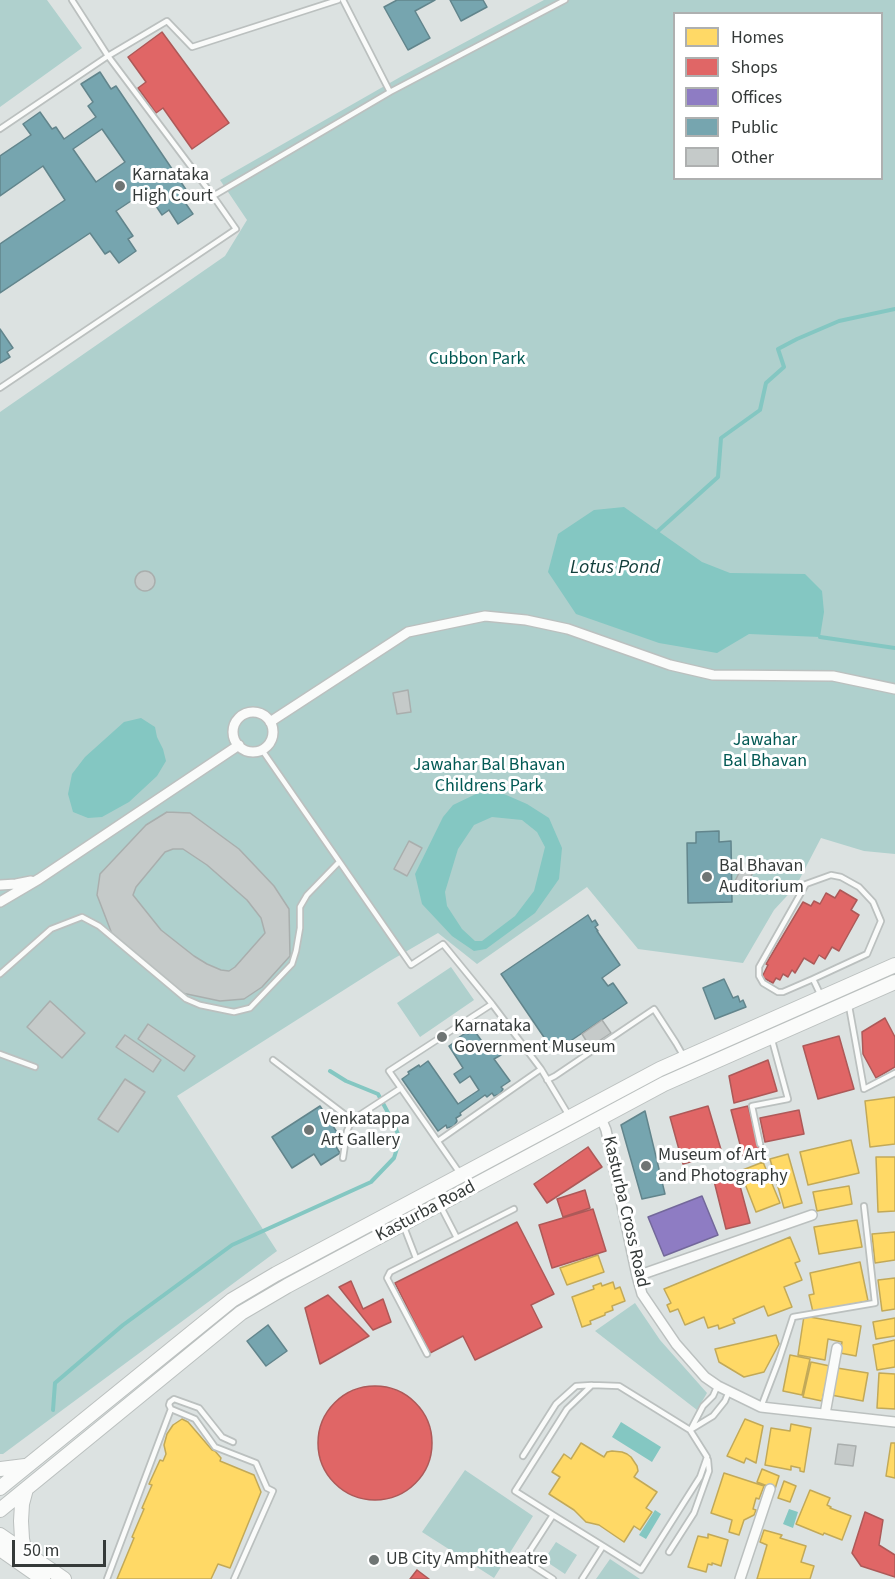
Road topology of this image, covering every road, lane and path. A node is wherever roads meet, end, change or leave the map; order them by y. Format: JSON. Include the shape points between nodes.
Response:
{"nodes":[{"id":1,"x":72,"y":0,"type":"edge"},
{"id":2,"x":338,"y":0,"type":"edge"},
{"id":3,"x":343,"y":0,"type":"edge"},
{"id":4,"x":564,"y":0,"type":"edge"},
{"id":5,"x":108,"y":56,"type":"junction"},
{"id":6,"x":390,"y":92,"type":"junction"},
{"id":7,"x":0,"y":129,"type":"edge"},
{"id":8,"x":213,"y":196,"type":"junction"},
{"id":9,"x":0,"y":388,"type":"edge"},
{"id":10,"x":895,"y":688,"type":"edge"},
{"id":11,"x":270,"y":722,"type":"junction"},
{"id":12,"x":239,"y":745,"type":"junction"},
{"id":13,"x":262,"y":750,"type":"junction"},
{"id":14,"x":339,"y":862,"type":"junction"},
{"id":15,"x":39,"y":879,"type":"junction"},
{"id":16,"x":0,"y":885,"type":"edge"},
{"id":17,"x":0,"y":902,"type":"edge"},
{"id":18,"x":895,"y":965,"type":"edge"},
{"id":19,"x":0,"y":974,"type":"edge"},
{"id":20,"x":813,"y":979,"type":"junction"},
{"id":21,"x":895,"y":982,"type":"edge"},
{"id":22,"x":822,"y":998,"type":"junction"},
{"id":23,"x":848,"y":1003,"type":"junction"},
{"id":24,"x":492,"y":1004,"type":"junction"},
{"id":25,"x":771,"y":1037,"type":"junction"},
{"id":26,"x":0,"y":1054,"type":"edge"},
{"id":27,"x":684,"y":1057,"type":"junction"},
{"id":28,"x":273,"y":1060,"type":"dead end"},
{"id":29,"x":35,"y":1067,"type":"dead end"},
{"id":30,"x":541,"y":1070,"type":"junction"},
{"id":31,"x":895,"y":1073,"type":"edge"},
{"id":32,"x":547,"y":1080,"type":"junction"},
{"id":33,"x":401,"y":1088,"type":"junction"},
{"id":34,"x":570,"y":1117,"type":"junction"},
{"id":35,"x":601,"y":1118,"type":"junction"},
{"id":36,"x":352,"y":1120,"type":"junction"},
{"id":37,"x":438,"y":1141,"type":"junction"},
{"id":38,"x":760,"y":1144,"type":"dead end"},
{"id":39,"x":343,"y":1158,"type":"dead end"},
{"id":40,"x":461,"y":1174,"type":"junction"},
{"id":41,"x":440,"y":1205,"type":"junction"},
{"id":42,"x":864,"y":1206,"type":"dead end"},
{"id":43,"x":514,"y":1209,"type":"dead end"},
{"id":44,"x":812,"y":1215,"type":"dead end"},
{"id":45,"x":402,"y":1224,"type":"junction"},
{"id":46,"x":457,"y":1238,"type":"junction"},
{"id":47,"x":416,"y":1258,"type":"junction"},
{"id":48,"x":637,"y":1276,"type":"junction"},
{"id":49,"x":837,"y":1348,"type":"dead end"},
{"id":50,"x":427,"y":1354,"type":"dead end"},
{"id":51,"x":592,"y":1385,"type":"junction"},
{"id":52,"x":718,"y":1386,"type":"junction"},
{"id":53,"x":729,"y":1391,"type":"junction"},
{"id":54,"x":761,"y":1407,"type":"junction"},
{"id":55,"x":171,"y":1409,"type":"junction"},
{"id":56,"x":825,"y":1414,"type":"junction"},
{"id":57,"x":895,"y":1422,"type":"edge"},
{"id":58,"x":690,"y":1430,"type":"junction"},
{"id":59,"x":232,"y":1442,"type":"dead end"},
{"id":60,"x":523,"y":1456,"type":"dead end"},
{"id":61,"x":707,"y":1456,"type":"junction"},
{"id":62,"x":26,"y":1467,"type":"junction"},
{"id":63,"x":0,"y":1469,"type":"edge"},
{"id":64,"x":0,"y":1488,"type":"edge"},
{"id":65,"x":26,"y":1489,"type":"junction"},
{"id":66,"x":770,"y":1489,"type":"dead end"},
{"id":67,"x":0,"y":1510,"type":"edge"},
{"id":68,"x":553,"y":1515,"type":"junction"},
{"id":69,"x":0,"y":1535,"type":"edge"},
{"id":70,"x":603,"y":1546,"type":"junction"},
{"id":71,"x":669,"y":1552,"type":"dead end"},
{"id":72,"x":25,"y":1553,"type":"junction"},
{"id":73,"x":4,"y":1555,"type":"edge"},
{"id":74,"x":43,"y":1579,"type":"edge"},
{"id":75,"x":64,"y":1579,"type":"edge"},
{"id":76,"x":104,"y":1579,"type":"edge"},
{"id":77,"x":234,"y":1579,"type":"edge"},
{"id":78,"x":553,"y":1579,"type":"edge"},
{"id":79,"x":582,"y":1579,"type":"edge"},
{"id":80,"x":740,"y":1579,"type":"edge"}],
"edges":[{"from":1,"to":5,"type":"lane"},
{"from":2,"to":5,"type":"lane","via":[[192,47],[167,21]]},
{"from":3,"to":6,"type":"lane"},
{"from":4,"to":6,"type":"lane"},
{"from":5,"to":7,"type":"lane"},
{"from":5,"to":8,"type":"lane"},
{"from":6,"to":8,"type":"lane"},
{"from":8,"to":9,"type":"lane","via":[[236,229]]},
{"from":10,"to":11,"type":"street","via":[[833,676],[713,675],[670,665],[568,629],[485,616],[408,632]]},
{"from":11,"to":12,"type":"street","via":[[258,713],[243,715],[234,727]]},
{"from":11,"to":13,"type":"street","via":[[273,737]]},
{"from":12,"to":13,"type":"street","via":[[249,752]]},
{"from":12,"to":15,"type":"street"},
{"from":13,"to":14,"type":"lane"},
{"from":14,"to":19,"type":"lane","via":[[300,907],[297,951],[292,964],[250,1008],[234,1012],[186,999],[99,926],[82,917],[51,930]]},
{"from":14,"to":24,"type":"lane","via":[[411,965],[442,944]]},
{"from":15,"to":16,"type":"street"},
{"from":15,"to":17,"type":"street"},
{"from":18,"to":22,"type":"main road","name":"Kasturba Road"},
{"from":20,"to":20,"type":"lane","via":[[867,954],[881,921],[873,902],[859,887],[841,877],[831,875],[806,884],[759,967],[763,982],[778,992]]},
{"from":20,"to":22,"type":"lane"},
{"from":21,"to":23,"type":"main road","name":"Kasturba Road"},
{"from":22,"to":27,"type":"main road","name":"Kasturba Road"},
{"from":23,"to":25,"type":"main road","name":"Kasturba Road"},
{"from":23,"to":31,"type":"lane","via":[[864,1089]]},
{"from":24,"to":30,"type":"lane"},
{"from":24,"to":33,"type":"lane","via":[[389,1071]]},
{"from":25,"to":35,"type":"main road","name":"Kasturba Road","via":[[664,1084]]},
{"from":25,"to":38,"type":"lane","via":[[788,1099],[752,1106]]},
{"from":26,"to":29,"type":"lane"},
{"from":27,"to":32,"type":"lane","via":[[654,1009]]},
{"from":27,"to":34,"type":"main road","name":"Kasturba Road"},
{"from":28,"to":36,"type":"lane"},
{"from":30,"to":32,"type":"lane"},
{"from":30,"to":37,"type":"lane"},
{"from":32,"to":34,"type":"lane"},
{"from":33,"to":36,"type":"lane"},
{"from":33,"to":37,"type":"lane"},
{"from":34,"to":40,"type":"main road","name":"Kasturba Road"},
{"from":35,"to":41,"type":"main road","name":"Kasturba Road"},
{"from":35,"to":48,"type":"street","name":"Kasturba Cross Road"},
{"from":36,"to":39,"type":"lane"},
{"from":37,"to":40,"type":"lane"},
{"from":40,"to":62,"type":"main road","name":"Kasturba Road","via":[[232,1300]]},
{"from":41,"to":45,"type":"main road","name":"Kasturba Road"},
{"from":41,"to":46,"type":"lane"},
{"from":42,"to":54,"type":"lane","via":[[874,1303],[793,1317]]},
{"from":43,"to":46,"type":"lane"},
{"from":44,"to":48,"type":"street"},
{"from":45,"to":47,"type":"lane"},
{"from":45,"to":65,"type":"main road","name":"Kasturba Road","via":[[242,1313]]},
{"from":46,"to":47,"type":"lane"},
{"from":47,"to":50,"type":"lane","via":[[390,1272],[387,1278]]},
{"from":48,"to":52,"type":"street","name":"Kasturba Cross Road","via":[[642,1294],[676,1344]]},
{"from":49,"to":56,"type":"street"},
{"from":51,"to":58,"type":"lane","via":[[619,1386]]},
{"from":51,"to":60,"type":"lane","via":[[576,1386],[556,1404]]},
{"from":51,"to":68,"type":"lane","via":[[567,1409],[515,1491]]},
{"from":52,"to":53,"type":"street","name":"Kasturba Cross Road"},
{"from":52,"to":58,"type":"lane"},
{"from":53,"to":54,"type":"street","name":"Kasturba Cross Road"},
{"from":53,"to":58,"type":"lane","via":[[713,1416]]},
{"from":54,"to":56,"type":"street","name":"Kasturba Cross Road"},
{"from":55,"to":59,"type":"lane","via":[[169,1405],[174,1399],[199,1408],[222,1437]]},
{"from":55,"to":76,"type":"lane"},
{"from":55,"to":77,"type":"lane","via":[[195,1419],[215,1447],[256,1463],[267,1488],[273,1491]]},
{"from":56,"to":57,"type":"street","name":"Kasturba Cross Road"},
{"from":58,"to":61,"type":"lane"},
{"from":61,"to":70,"type":"lane","via":[[700,1477],[641,1570]]},
{"from":61,"to":71,"type":"lane","via":[[709,1471],[694,1513]]},
{"from":62,"to":63,"type":"main road"},
{"from":62,"to":64,"type":"main road","name":"Kasturba Road"},
{"from":65,"to":67,"type":"main road","name":"Kasturba Road"},
{"from":65,"to":72,"type":"main road","via":[[21,1521]]},
{"from":66,"to":80,"type":"street"},
{"from":68,"to":70,"type":"lane"},
{"from":68,"to":78,"type":"lane","via":[[524,1560]]},
{"from":69,"to":72,"type":"main road"},
{"from":70,"to":79,"type":"lane"},
{"from":72,"to":75,"type":"main road"},
{"from":73,"to":74,"type":"main road"}]}
